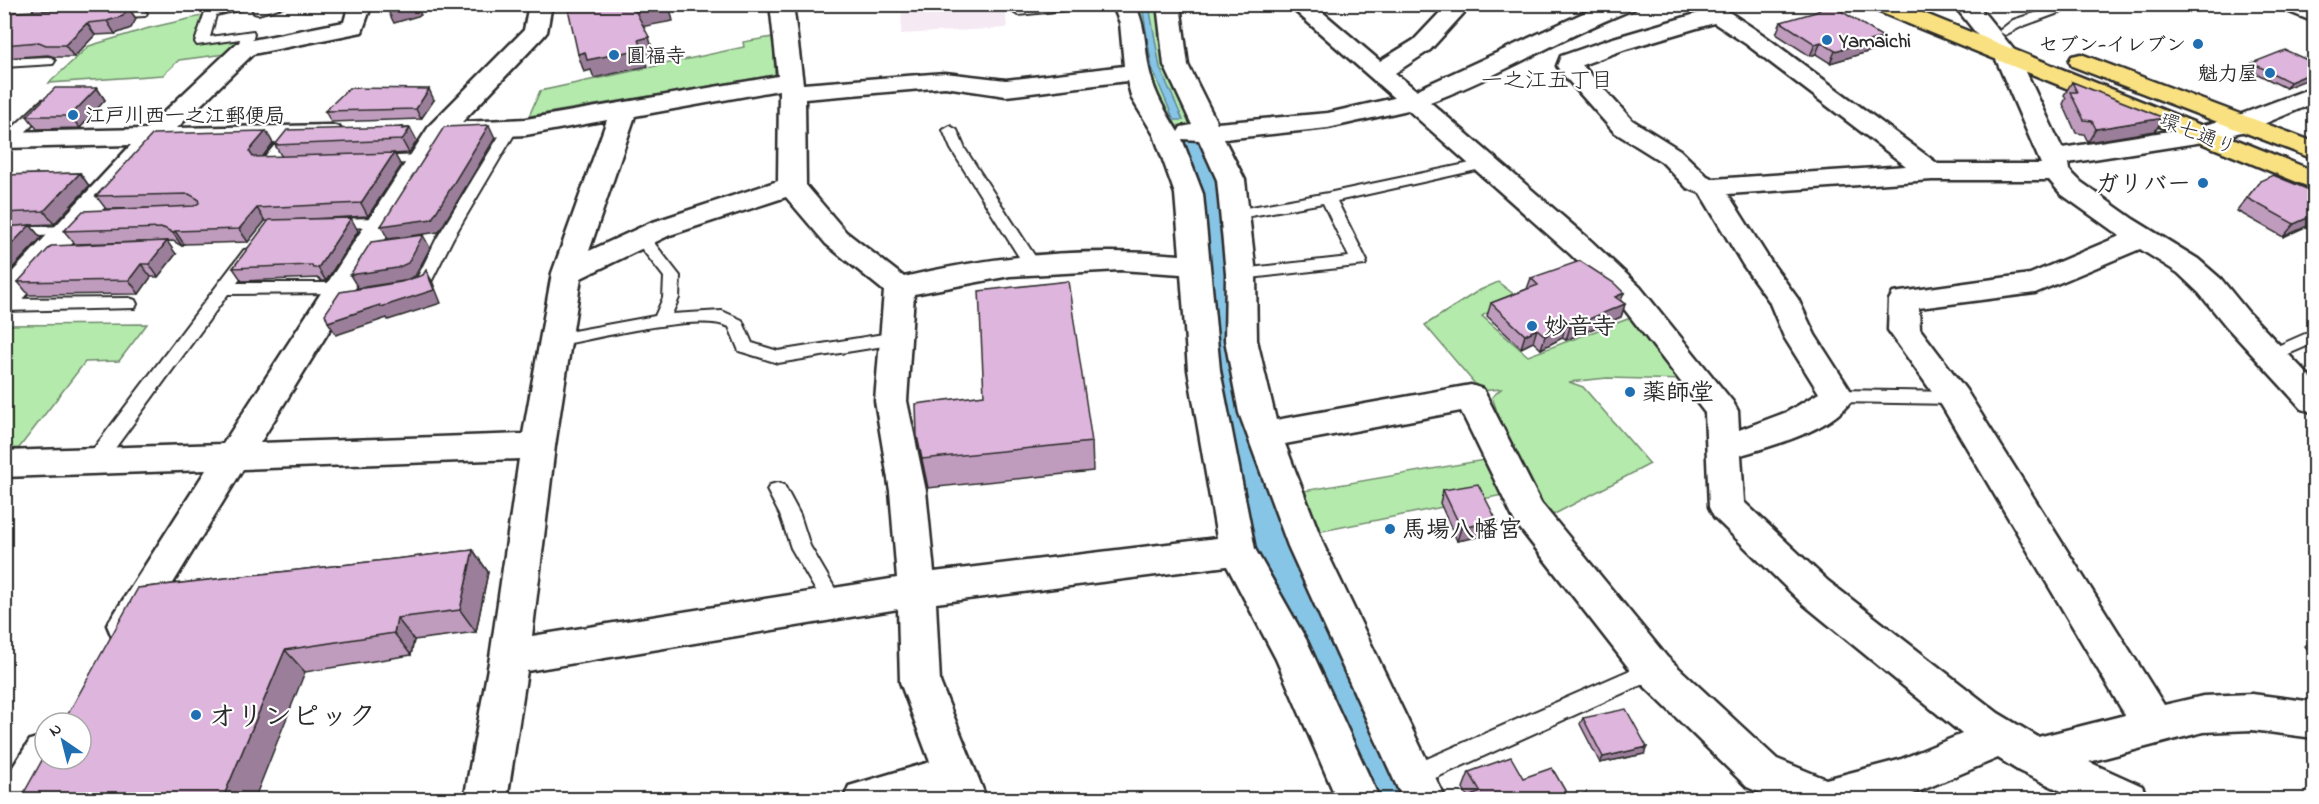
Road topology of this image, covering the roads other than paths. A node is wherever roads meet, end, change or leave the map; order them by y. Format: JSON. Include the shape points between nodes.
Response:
{"nodes":[{"id":1,"x":249,"y":4,"type":"edge"},
{"id":2,"x":258,"y":4,"type":"edge"},
{"id":3,"x":287,"y":4,"type":"edge"},
{"id":4,"x":361,"y":4,"type":"edge"},
{"id":5,"x":541,"y":4,"type":"edge"},
{"id":6,"x":781,"y":4,"type":"edge"},
{"id":7,"x":1085,"y":4,"type":"edge"},
{"id":8,"x":1123,"y":4,"type":"edge"},
{"id":9,"x":1167,"y":4,"type":"edge"},
{"id":10,"x":1298,"y":4,"type":"edge"},
{"id":11,"x":1461,"y":4,"type":"edge"},
{"id":12,"x":1626,"y":4,"type":"edge"},
{"id":13,"x":1880,"y":4,"type":"edge"},
{"id":14,"x":1936,"y":4,"type":"edge"},
{"id":15,"x":2077,"y":4,"type":"edge"},
{"id":16,"x":2290,"y":4,"type":"edge"},
{"id":17,"x":210,"y":8,"type":"edge"},
{"id":18,"x":1709,"y":10,"type":"edge"},
{"id":19,"x":1017,"y":11,"type":"dead end"},
{"id":20,"x":141,"y":13,"type":"dead end"},
{"id":21,"x":1972,"y":13,"type":"edge"},
{"id":22,"x":94,"y":15,"type":"edge"},
{"id":23,"x":2314,"y":15,"type":"edge"},
{"id":24,"x":2006,"y":43,"type":"junction"},
{"id":25,"x":245,"y":48,"type":"junction"},
{"id":26,"x":48,"y":61,"type":"edge"},
{"id":27,"x":4,"y":63,"type":"edge"},
{"id":28,"x":1137,"y":72,"type":"junction"},
{"id":29,"x":1380,"y":72,"type":"junction"},
{"id":30,"x":790,"y":87,"type":"junction"},
{"id":31,"x":2314,"y":94,"type":"edge"},
{"id":32,"x":51,"y":100,"type":"edge"},
{"id":33,"x":1412,"y":100,"type":"junction"},
{"id":34,"x":624,"y":110,"type":"junction"},
{"id":35,"x":2240,"y":124,"type":"junction"},
{"id":36,"x":511,"y":128,"type":"junction"},
{"id":37,"x":950,"y":130,"type":"dead end"},
{"id":38,"x":438,"y":131,"type":"junction"},
{"id":39,"x":359,"y":132,"type":"edge"},
{"id":40,"x":1209,"y":132,"type":"junction"},
{"id":41,"x":291,"y":134,"type":"junction"},
{"id":42,"x":1167,"y":135,"type":"junction"},
{"id":43,"x":2203,"y":135,"type":"junction"},
{"id":44,"x":154,"y":136,"type":"junction"},
{"id":45,"x":7,"y":140,"type":"edge"},
{"id":46,"x":412,"y":146,"type":"junction"},
{"id":47,"x":2314,"y":151,"type":"edge"},
{"id":48,"x":361,"y":161,"type":"edge"},
{"id":49,"x":302,"y":163,"type":"edge"},
{"id":50,"x":1485,"y":164,"type":"junction"},
{"id":51,"x":2054,"y":164,"type":"junction"},
{"id":52,"x":1932,"y":172,"type":"junction"},
{"id":53,"x":2314,"y":181,"type":"edge"},
{"id":54,"x":792,"y":186,"type":"junction"},
{"id":55,"x":1710,"y":187,"type":"junction"},
{"id":56,"x":1328,"y":198,"type":"junction"},
{"id":57,"x":1234,"y":214,"type":"junction"},
{"id":58,"x":314,"y":225,"type":"edge"},
{"id":59,"x":4,"y":233,"type":"edge"},
{"id":60,"x":75,"y":234,"type":"junction"},
{"id":61,"x":2142,"y":237,"type":"junction"},
{"id":62,"x":445,"y":238,"type":"junction"},
{"id":63,"x":642,"y":239,"type":"junction"},
{"id":64,"x":376,"y":240,"type":"junction"},
{"id":65,"x":421,"y":241,"type":"edge"},
{"id":66,"x":257,"y":244,"type":"edge"},
{"id":67,"x":1032,"y":264,"type":"junction"},
{"id":68,"x":1195,"y":266,"type":"junction"},
{"id":69,"x":567,"y":273,"type":"junction"},
{"id":70,"x":1241,"y":274,"type":"junction"},
{"id":71,"x":899,"y":288,"type":"junction"},
{"id":72,"x":223,"y":289,"type":"junction"},
{"id":73,"x":397,"y":290,"type":"edge"},
{"id":74,"x":341,"y":295,"type":"junction"},
{"id":75,"x":4,"y":300,"type":"edge"},
{"id":76,"x":129,"y":304,"type":"dead end"},
{"id":77,"x":4,"y":305,"type":"edge"},
{"id":78,"x":662,"y":320,"type":"junction"},
{"id":79,"x":2314,"y":336,"type":"edge"},
{"id":80,"x":896,"y":338,"type":"junction"},
{"id":81,"x":557,"y":340,"type":"junction"},
{"id":82,"x":2272,"y":355,"type":"junction"},
{"id":83,"x":1838,"y":396,"type":"junction"},
{"id":84,"x":1954,"y":398,"type":"junction"},
{"id":85,"x":2314,"y":401,"type":"edge"},
{"id":86,"x":1264,"y":435,"type":"junction"},
{"id":87,"x":538,"y":446,"type":"junction"},
{"id":88,"x":1723,"y":447,"type":"junction"},
{"id":89,"x":231,"y":456,"type":"junction"},
{"id":90,"x":95,"y":461,"type":"junction"},
{"id":91,"x":4,"y":464,"type":"edge"},
{"id":92,"x":777,"y":490,"type":"dead end"},
{"id":93,"x":1237,"y":550,"type":"junction"},
{"id":94,"x":917,"y":590,"type":"junction"},
{"id":95,"x":834,"y":604,"type":"junction"},
{"id":96,"x":108,"y":654,"type":"edge"},
{"id":97,"x":510,"y":657,"type":"junction"},
{"id":98,"x":1653,"y":669,"type":"junction"},
{"id":99,"x":2314,"y":720,"type":"edge"},
{"id":100,"x":2154,"y":726,"type":"junction"},
{"id":101,"x":2018,"y":747,"type":"junction"},
{"id":102,"x":35,"y":771,"type":"edge"},
{"id":103,"x":961,"y":787,"type":"edge"},
{"id":104,"x":1419,"y":788,"type":"edge"},
{"id":105,"x":17,"y":800,"type":"edge"},
{"id":106,"x":485,"y":800,"type":"edge"},
{"id":107,"x":864,"y":800,"type":"edge"},
{"id":108,"x":1359,"y":800,"type":"edge"},
{"id":109,"x":2127,"y":800,"type":"edge"}],
"edges":[{"from":1,"to":17,"type":"lane"},
{"from":2,"to":3,"type":"lane","via":[[258,10]]},
{"from":4,"to":25,"type":"street","via":[[354,27]]},
{"from":5,"to":38,"type":"street","via":[[535,32]]},
{"from":6,"to":30,"type":"street"},
{"from":7,"to":19,"type":"lane"},
{"from":8,"to":28,"type":"street","via":[[1132,23]]},
{"from":9,"to":40,"type":"street","via":[[1176,65]]},
{"from":10,"to":29,"type":"street"},
{"from":11,"to":29,"type":"street","via":[[1422,45]]},
{"from":12,"to":33,"type":"street"},
{"from":13,"to":24,"type":"main road","name":"環七通り"},
{"from":14,"to":21,"type":"main road"},
{"from":15,"to":24,"type":"lane","via":[[2018,23]]},
{"from":16,"to":23,"type":"street"},
{"from":17,"to":25,"type":"lane","via":[[202,42],[248,34]]},
{"from":18,"to":52,"type":"street","via":[[1764,46]]},
{"from":18,"to":55,"type":"street","via":[[1570,61],[1569,66],[1623,126],[1671,156],[1697,182]]},
{"from":20,"to":22,"type":"lane"},
{"from":21,"to":24,"type":"street"},
{"from":24,"to":35,"type":"main road","name":"環七通り"},
{"from":24,"to":43,"type":"main road","name":"環七通り"},
{"from":24,"to":51,"type":"street"},
{"from":25,"to":44,"type":"street"},
{"from":26,"to":27,"type":"lane"},
{"from":28,"to":30,"type":"street","via":[[1006,87],[945,80]]},
{"from":28,"to":42,"type":"street","via":[[1145,99]]},
{"from":29,"to":33,"type":"street"},
{"from":30,"to":34,"type":"street"},
{"from":30,"to":54,"type":"street"},
{"from":31,"to":35,"type":"street"},
{"from":32,"to":45,"type":"lane"},
{"from":33,"to":40,"type":"street","via":[[1331,121]]},
{"from":33,"to":50,"type":"street"},
{"from":34,"to":36,"type":"street"},
{"from":34,"to":69,"type":"street"},
{"from":35,"to":43,"type":"street"},
{"from":35,"to":47,"type":"main road","name":"環七通り"},
{"from":36,"to":38,"type":"street"},
{"from":36,"to":62,"type":"lane"},
{"from":37,"to":67,"type":"lane","via":[[952,142]]},
{"from":38,"to":46,"type":"street"},
{"from":39,"to":41,"type":"street"},
{"from":40,"to":42,"type":"street"},
{"from":40,"to":57,"type":"street","via":[[1231,180]]},
{"from":41,"to":44,"type":"street"},
{"from":41,"to":49,"type":"lane","via":[[266,165]]},
{"from":42,"to":68,"type":"street","via":[[1189,194]]},
{"from":43,"to":51,"type":"street"},
{"from":43,"to":53,"type":"main road","name":"環七通り"},
{"from":44,"to":45,"type":"street"},
{"from":44,"to":60,"type":"street"},
{"from":46,"to":48,"type":"lane"},
{"from":46,"to":64,"type":"street"},
{"from":50,"to":56,"type":"lane"},
{"from":50,"to":88,"type":"street","via":[[1629,294],[1720,411]]},
{"from":51,"to":52,"type":"street"},
{"from":51,"to":61,"type":"street","via":[[2071,188]]},
{"from":52,"to":55,"type":"street"},
{"from":54,"to":63,"type":"street"},
{"from":54,"to":71,"type":"street","via":[[836,238]]},
{"from":55,"to":83,"type":"street","via":[[1783,299],[1800,337]]},
{"from":56,"to":57,"type":"lane"},
{"from":56,"to":70,"type":"lane","via":[[1359,261]]},
{"from":57,"to":70,"type":"street"},
{"from":58,"to":64,"type":"lane"},
{"from":59,"to":60,"type":"lane"},
{"from":60,"to":75,"type":"street"},
{"from":61,"to":82,"type":"street","via":[[2188,266]]},
{"from":61,"to":84,"type":"street","via":[[2035,283],[1904,300],[1904,330]]},
{"from":62,"to":65,"type":"lane"},
{"from":62,"to":73,"type":"lane","via":[[423,282]]},
{"from":63,"to":69,"type":"street"},
{"from":63,"to":78,"type":"lane","via":[[672,276],[671,298]]},
{"from":64,"to":74,"type":"street"},
{"from":66,"to":72,"type":"lane"},
{"from":67,"to":68,"type":"street","via":[[1139,260]]},
{"from":67,"to":71,"type":"street"},
{"from":68,"to":93,"type":"street","via":[[1204,370]]},
{"from":69,"to":81,"type":"street"},
{"from":70,"to":86,"type":"street","via":[[1241,340]]},
{"from":71,"to":80,"type":"street"},
{"from":72,"to":74,"type":"lane"},
{"from":72,"to":90,"type":"lane"},
{"from":74,"to":89,"type":"street"},
{"from":76,"to":77,"type":"lane"},
{"from":78,"to":80,"type":"lane","via":[[722,317],[736,324],[745,347],[778,357]]},
{"from":78,"to":81,"type":"lane"},
{"from":79,"to":82,"type":"lane"},
{"from":80,"to":94,"type":"street","via":[[891,401],[908,491]]},
{"from":81,"to":87,"type":"street"},
{"from":82,"to":85,"type":"street"},
{"from":83,"to":84,"type":"lane"},
{"from":83,"to":88,"type":"street","via":[[1828,406],[1758,440]]},
{"from":84,"to":100,"type":"street"},
{"from":86,"to":98,"type":"street","via":[[1471,397],[1528,512]]},
{"from":86,"to":104,"type":"street","via":[[1306,546]]},
{"from":87,"to":89,"type":"street"},
{"from":87,"to":97,"type":"street"},
{"from":88,"to":101,"type":"street","via":[[1727,507],[1815,592],[1973,718]]},
{"from":89,"to":90,"type":"street"},
{"from":89,"to":96,"type":"street"},
{"from":90,"to":91,"type":"street"},
{"from":92,"to":95,"type":"lane","via":[[801,548]]},
{"from":93,"to":94,"type":"street"},
{"from":93,"to":108,"type":"street","via":[[1293,652]]},
{"from":94,"to":95,"type":"street"},
{"from":94,"to":103,"type":"street","via":[[920,682]]},
{"from":95,"to":97,"type":"street"},
{"from":97,"to":106,"type":"street"},
{"from":98,"to":101,"type":"street","via":[[1762,773],[1826,799]]},
{"from":98,"to":104,"type":"lane"},
{"from":99,"to":100,"type":"street","via":[[2252,712],[2203,714]]},
{"from":100,"to":101,"type":"street"},
{"from":101,"to":109,"type":"street"},
{"from":102,"to":105,"type":"street"},
{"from":103,"to":107,"type":"street"}]}
